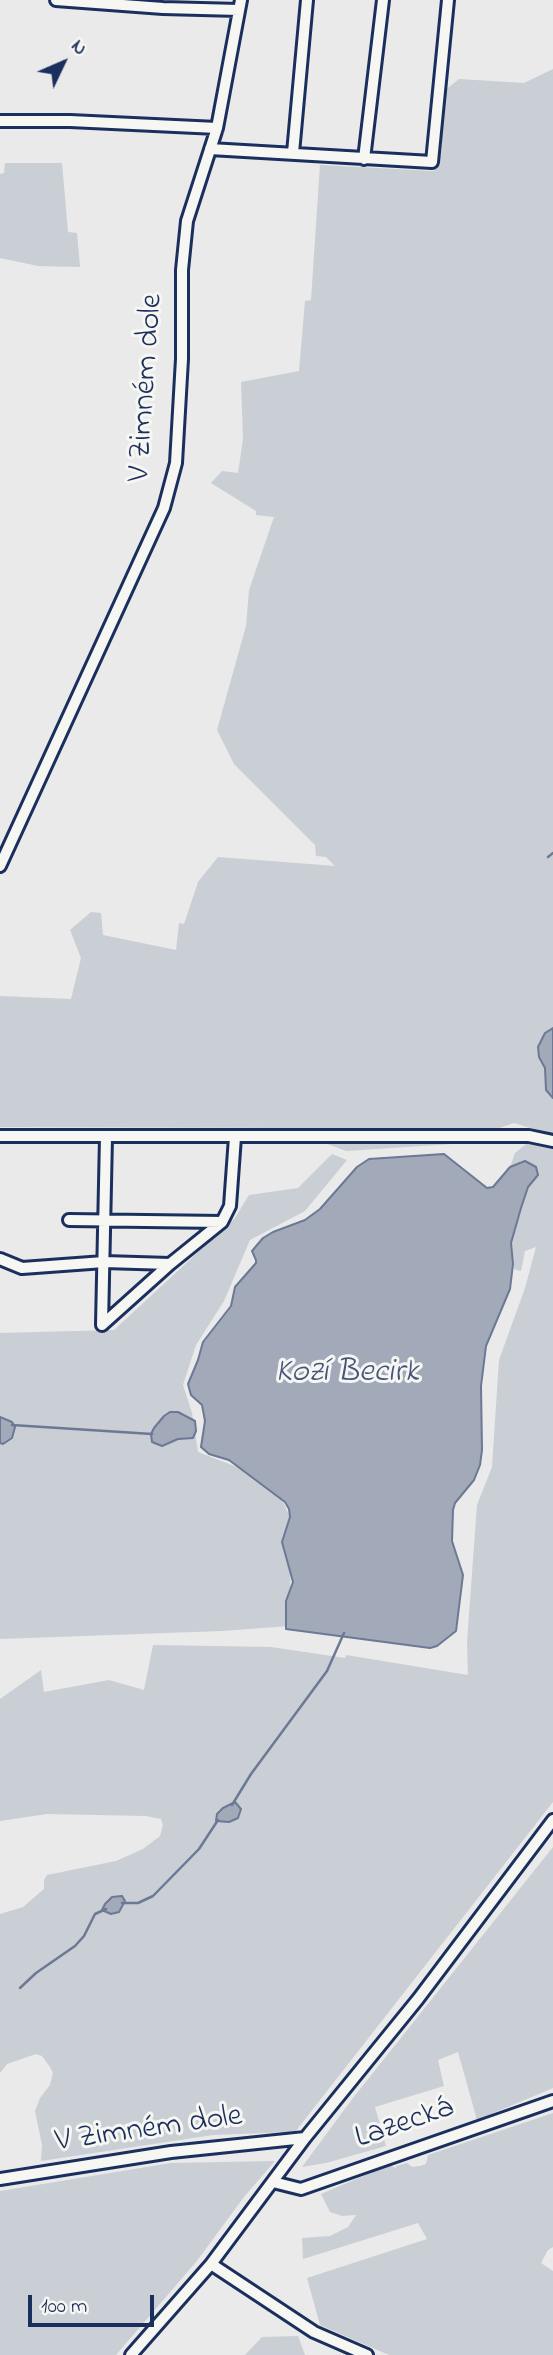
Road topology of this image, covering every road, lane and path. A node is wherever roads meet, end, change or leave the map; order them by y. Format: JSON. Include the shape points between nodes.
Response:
{"nodes":[{"id":1,"x":56,"y":0,"type":"edge"},
{"id":2,"x":307,"y":0,"type":"edge"},
{"id":3,"x":383,"y":0,"type":"edge"},
{"id":4,"x":448,"y":0,"type":"edge"},
{"id":5,"x":240,"y":5,"type":"edge"},
{"id":6,"x":0,"y":121,"type":"edge"},
{"id":7,"x":217,"y":128,"type":"junction"},
{"id":8,"x":210,"y":149,"type":"junction"},
{"id":9,"x":293,"y":153,"type":"junction"},
{"id":10,"x":364,"y":159,"type":"junction"},
{"id":11,"x":0,"y":866,"type":"edge"},
{"id":12,"x":0,"y":1136,"type":"edge"},
{"id":13,"x":106,"y":1137,"type":"junction"},
{"id":14,"x":235,"y":1138,"type":"junction"},
{"id":15,"x":553,"y":1142,"type":"edge"},
{"id":16,"x":69,"y":1220,"type":"dead end"},
{"id":17,"x":105,"y":1221,"type":"junction"},
{"id":18,"x":222,"y":1222,"type":"junction"},
{"id":19,"x":0,"y":1259,"type":"edge"},
{"id":20,"x":104,"y":1262,"type":"junction"},
{"id":21,"x":170,"y":1264,"type":"junction"},
{"id":22,"x":553,"y":1820,"type":"edge"},
{"id":23,"x":553,"y":2101,"type":"edge"},
{"id":24,"x":305,"y":2138,"type":"junction"},
{"id":25,"x":0,"y":2179,"type":"edge"},
{"id":26,"x":273,"y":2182,"type":"junction"},
{"id":27,"x":211,"y":2264,"type":"junction"},
{"id":28,"x":131,"y":2355,"type":"edge"},
{"id":29,"x":367,"y":2355,"type":"edge"}],
"edges":[{"from":1,"to":5,"type":"street","name":"V Zimném dole","via":[[163,8]]},
{"from":2,"to":9,"type":"street"},
{"from":3,"to":10,"type":"street"},
{"from":4,"to":10,"type":"street","via":[[432,162]]},
{"from":5,"to":7,"type":"street","name":"V Zimném dole"},
{"from":6,"to":7,"type":"street"},
{"from":7,"to":8,"type":"street","name":"V Zimném dole"},
{"from":8,"to":9,"type":"street"},
{"from":8,"to":11,"type":"street","name":"V Zimném dole","via":[[187,221],[176,463],[164,508]]},
{"from":9,"to":10,"type":"street"},
{"from":12,"to":13,"type":"street"},
{"from":13,"to":14,"type":"street"},
{"from":13,"to":17,"type":"street"},
{"from":14,"to":15,"type":"street","via":[[529,1136]]},
{"from":14,"to":18,"type":"street","via":[[230,1206]]},
{"from":16,"to":17,"type":"street"},
{"from":17,"to":18,"type":"street"},
{"from":17,"to":20,"type":"street"},
{"from":18,"to":21,"type":"street"},
{"from":19,"to":20,"type":"street","via":[[22,1268]]},
{"from":20,"to":21,"type":"street"},
{"from":20,"to":21,"type":"street","via":[[102,1325]]},
{"from":22,"to":24,"type":"street","via":[[418,1999]]},
{"from":23,"to":26,"type":"street","name":"Lazecká","via":[[301,2189]]},
{"from":24,"to":25,"type":"street","name":"V Zimném dole","via":[[171,2152]]},
{"from":24,"to":26,"type":"street"},
{"from":26,"to":27,"type":"street"},
{"from":27,"to":28,"type":"street"},
{"from":27,"to":29,"type":"street","via":[[314,2332]]}]}
